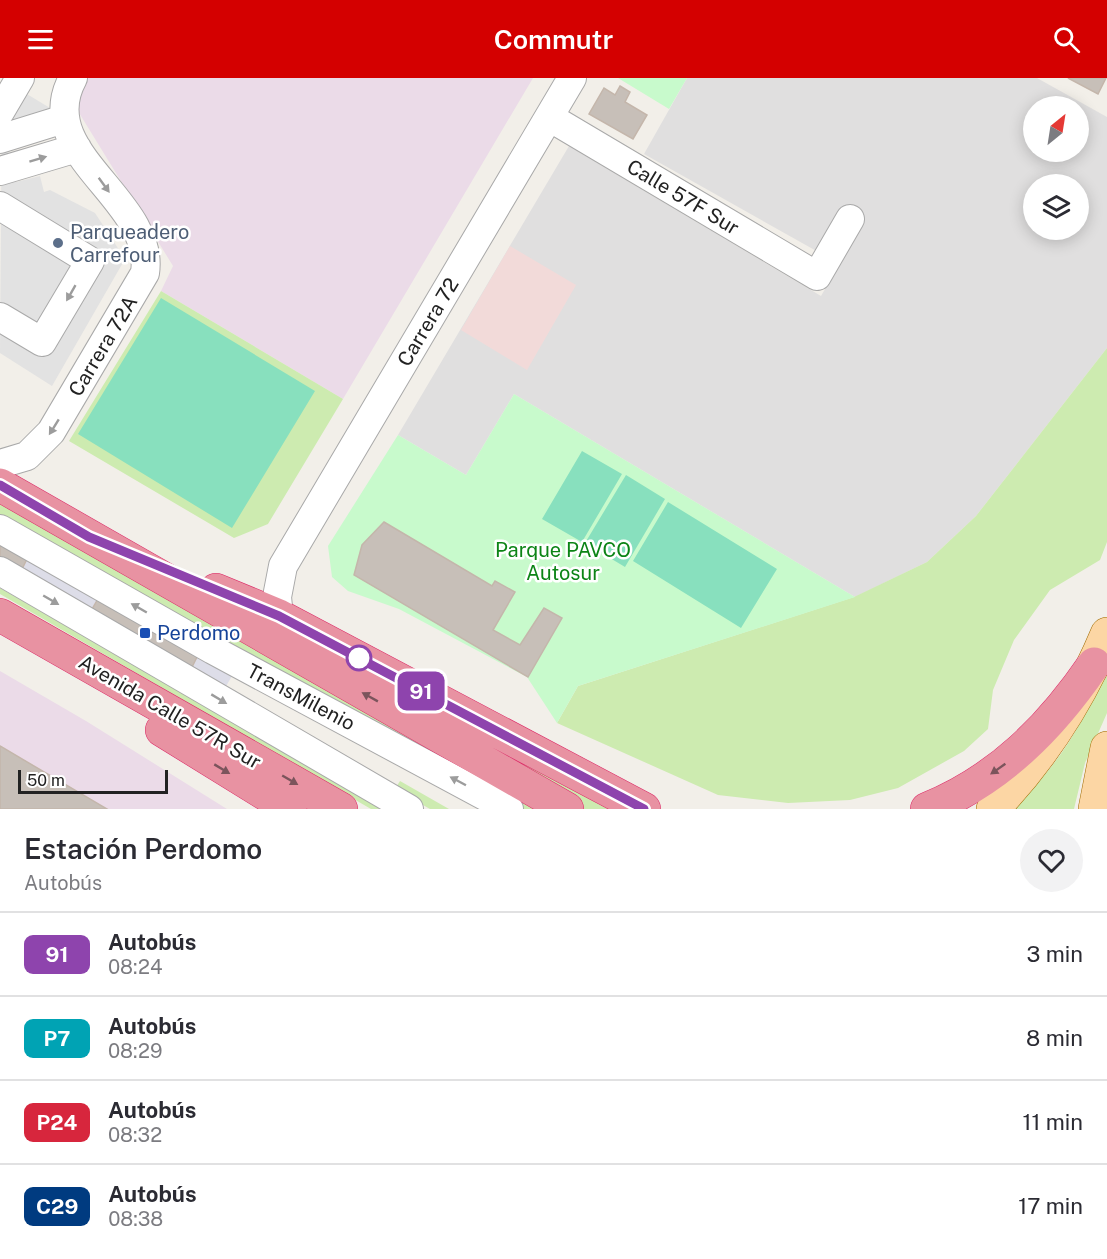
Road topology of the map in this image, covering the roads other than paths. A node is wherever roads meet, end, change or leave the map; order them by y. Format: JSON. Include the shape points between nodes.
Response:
{"nodes":[{"id":1,"x":20,"y":78,"type":"edge"},
{"id":2,"x":73,"y":78,"type":"edge"},
{"id":3,"x":572,"y":78,"type":"edge"},
{"id":4,"x":0,"y":112,"type":"edge"},
{"id":5,"x":549,"y":117,"type":"junction"},
{"id":6,"x":64,"y":119,"type":"junction"},
{"id":7,"x":0,"y":139,"type":"edge"},
{"id":8,"x":77,"y":148,"type":"junction"},
{"id":9,"x":0,"y":171,"type":"edge"},
{"id":10,"x":0,"y":207,"type":"edge"},
{"id":11,"x":850,"y":219,"type":"dead end"},
{"id":12,"x":0,"y":317,"type":"edge"},
{"id":13,"x":0,"y":464,"type":"edge"},
{"id":14,"x":0,"y":485,"type":"edge"},
{"id":15,"x":0,"y":529,"type":"edge"},
{"id":16,"x":89,"y":537,"type":"junction"},
{"id":17,"x":283,"y":566,"type":"junction"},
{"id":18,"x":0,"y":571,"type":"edge"},
{"id":19,"x":234,"y":597,"type":"junction"},
{"id":20,"x":0,"y":615,"type":"edge"},
{"id":21,"x":279,"y":616,"type":"junction"},
{"id":22,"x":1107,"y":634,"type":"edge"},
{"id":23,"x":57,"y":648,"type":"junction"},
{"id":24,"x":1094,"y":664,"type":"junction"},
{"id":25,"x":1107,"y":748,"type":"edge"},
{"id":26,"x":290,"y":809,"type":"edge"},
{"id":27,"x":341,"y":809,"type":"edge"},
{"id":28,"x":409,"y":809,"type":"edge"},
{"id":29,"x":509,"y":809,"type":"edge"},
{"id":30,"x":567,"y":809,"type":"edge"},
{"id":31,"x":644,"y":809,"type":"edge"},
{"id":32,"x":927,"y":809,"type":"edge"},
{"id":33,"x":993,"y":809,"type":"edge"},
{"id":34,"x":1095,"y":809,"type":"edge"}],
"edges":[{"from":1,"to":4,"type":"street"},
{"from":2,"to":6,"type":"street","via":[[66,92]]},
{"from":3,"to":5,"type":"street","name":"Carrera 72"},
{"from":5,"to":11,"type":"street","name":"Calle 57F Sur","via":[[817,276]]},
{"from":5,"to":17,"type":"street","name":"Carrera 72"},
{"from":6,"to":7,"type":"street"},
{"from":6,"to":8,"type":"street","name":"Carrera 72A"},
{"from":9,"to":8,"type":"street","one_way":true},
{"from":8,"to":13,"type":"street","name":"Carrera 72A","one_way":true,"via":[[137,230],[147,259],[145,273],[51,432],[27,456]]},
{"from":10,"to":12,"type":"street","one_way":true,"via":[[90,261],[42,342]]},
{"from":14,"to":16,"type":"highway"},
{"from":29,"to":15,"type":"street","name":"TransMilenio","one_way":true,"via":[[213,650]]},
{"from":16,"to":19,"type":"highway"},
{"from":30,"to":16,"type":"highway","one_way":true},
{"from":17,"to":19,"type":"street","name":"Carrera 72","via":[[254,588]]},
{"from":17,"to":21,"type":"street","name":"Carrera 72","via":[[277,597]]},
{"from":18,"to":28,"type":"street","name":"TransMilenio","one_way":true},
{"from":19,"to":21,"type":"highway"},
{"from":20,"to":23,"type":"highway","name":"Avenida Calle 57R Sur"},
{"from":21,"to":31,"type":"highway"},
{"from":22,"to":24,"type":"main road"},
{"from":23,"to":26,"type":"highway","one_way":true,"via":[[171,737]]},
{"from":23,"to":27,"type":"highway","name":"Avenida Calle 57R Sur","one_way":true},
{"from":24,"to":32,"type":"highway","one_way":true,"via":[[1069,701],[1009,761],[975,785]]},
{"from":24,"to":33,"type":"main road","via":[[1042,754]]},
{"from":25,"to":34,"type":"main road"}]}
